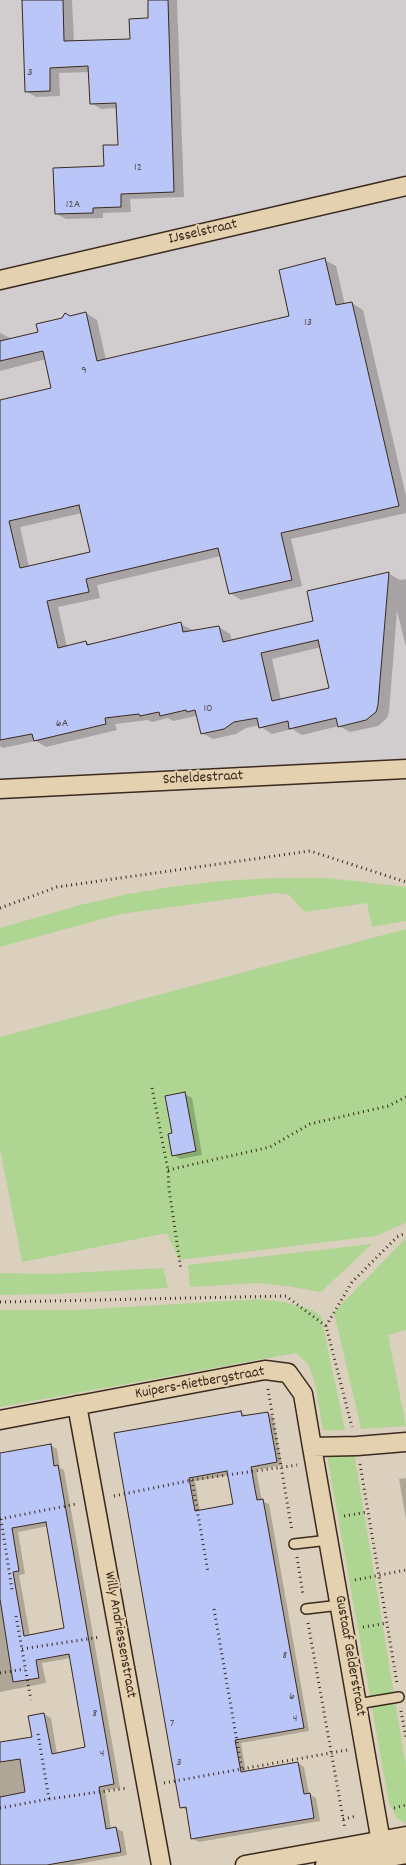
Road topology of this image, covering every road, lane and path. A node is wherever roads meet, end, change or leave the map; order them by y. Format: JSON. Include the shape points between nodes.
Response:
{"nodes":[{"id":1,"x":406,"y":186,"type":"edge"},
{"id":2,"x":0,"y":280,"type":"edge"},
{"id":3,"x":406,"y":769,"type":"edge"},
{"id":4,"x":0,"y":789,"type":"edge"},
{"id":5,"x":406,"y":882,"type":"edge"},
{"id":6,"x":0,"y":908,"type":"edge"},
{"id":7,"x":152,"y":1088,"type":"dead end"},
{"id":8,"x":406,"y":1097,"type":"edge"},
{"id":9,"x":168,"y":1170,"type":"junction"},
{"id":10,"x":406,"y":1233,"type":"edge"},
{"id":11,"x":181,"y":1270,"type":"dead end"},
{"id":12,"x":0,"y":1302,"type":"edge"},
{"id":13,"x":326,"y":1326,"type":"junction"},
{"id":14,"x":77,"y":1405,"type":"junction"},
{"id":15,"x":0,"y":1420,"type":"edge"},
{"id":16,"x":406,"y":1442,"type":"edge"},
{"id":17,"x":357,"y":1446,"type":"junction"},
{"id":18,"x":314,"y":1455,"type":"junction"},
{"id":19,"x":192,"y":1480,"type":"junction"},
{"id":20,"x":94,"y":1500,"type":"junction"},
{"id":21,"x":368,"y":1512,"type":"junction"},
{"id":22,"x":325,"y":1518,"type":"junction"},
{"id":23,"x":0,"y":1519,"type":"edge"},
{"id":24,"x":329,"y":1540,"type":"junction"},
{"id":25,"x":294,"y":1544,"type":"dead end"},
{"id":26,"x":406,"y":1570,"type":"edge"},
{"id":27,"x":208,"y":1572,"type":"dead end"},
{"id":28,"x":379,"y":1575,"type":"junction"},
{"id":29,"x":336,"y":1583,"type":"junction"},
{"id":30,"x":12,"y":1590,"type":"dead end"},
{"id":31,"x":340,"y":1605,"type":"junction"},
{"id":32,"x":214,"y":1609,"type":"dead end"},
{"id":33,"x":306,"y":1609,"type":"dead end"},
{"id":34,"x":16,"y":1616,"type":"dead end"},
{"id":35,"x":387,"y":1623,"type":"junction"},
{"id":36,"x":344,"y":1631,"type":"junction"},
{"id":37,"x":119,"y":1634,"type":"junction"},
{"id":38,"x":22,"y":1649,"type":"junction"},
{"id":39,"x":26,"y":1669,"type":"junction"},
{"id":40,"x":0,"y":1673,"type":"edge"},
{"id":41,"x":399,"y":1697,"type":"junction"},
{"id":42,"x":31,"y":1700,"type":"dead end"},
{"id":43,"x":357,"y":1704,"type":"junction"},
{"id":44,"x":38,"y":1734,"type":"dead end"},
{"id":45,"x":406,"y":1738,"type":"edge"},
{"id":46,"x":365,"y":1746,"type":"junction"},
{"id":47,"x":242,"y":1770,"type":"junction"},
{"id":48,"x":146,"y":1786,"type":"junction"},
{"id":49,"x":49,"y":1799,"type":"junction"},
{"id":50,"x":0,"y":1808,"type":"edge"},
{"id":51,"x":406,"y":1836,"type":"edge"},
{"id":52,"x":389,"y":1853,"type":"edge"},
{"id":53,"x":161,"y":1865,"type":"edge"},
{"id":54,"x":245,"y":1865,"type":"edge"},
{"id":55,"x":328,"y":1865,"type":"edge"}],
"edges":[{"from":1,"to":2,"type":"street","name":"IJsselstraat"},
{"from":3,"to":4,"type":"street","name":"Scheldestraat"},
{"from":5,"to":6,"type":"path","via":[[310,851],[57,887]]},
{"from":7,"to":9,"type":"path"},
{"from":8,"to":9,"type":"path","via":[[388,1106],[310,1124],[270,1147]]},
{"from":9,"to":11,"type":"path"},
{"from":10,"to":13,"type":"path","via":[[397,1237],[352,1282]]},
{"from":12,"to":13,"type":"path","via":[[286,1296]]},
{"from":13,"to":17,"type":"path"},
{"from":14,"to":15,"type":"street","name":"Kuipers-Rietbergstraat"},
{"from":14,"to":18,"type":"street","name":"Kuipers-Rietbergstraat","via":[[265,1370],[288,1373],[304,1394]]},
{"from":14,"to":20,"type":"street","name":"Willy Andriessenstraat"},
{"from":16,"to":17,"type":"street"},
{"from":17,"to":18,"type":"street"},
{"from":17,"to":21,"type":"path"},
{"from":18,"to":19,"type":"path"},
{"from":18,"to":22,"type":"street","name":"Gustaaf Gelderstraat"},
{"from":19,"to":20,"type":"path"},
{"from":19,"to":27,"type":"path"},
{"from":20,"to":23,"type":"path"},
{"from":20,"to":37,"type":"street","name":"Willy Andriessenstraat"},
{"from":21,"to":22,"type":"path"},
{"from":21,"to":28,"type":"path"},
{"from":22,"to":24,"type":"street","name":"Gustaaf Gelderstraat"},
{"from":23,"to":30,"type":"path"},
{"from":24,"to":25,"type":"lane"},
{"from":24,"to":29,"type":"street","name":"Gustaaf Gelderstraat"},
{"from":26,"to":28,"type":"path"},
{"from":28,"to":29,"type":"path"},
{"from":28,"to":35,"type":"path"},
{"from":29,"to":31,"type":"street","name":"Gustaaf Gelderstraat"},
{"from":31,"to":33,"type":"lane"},
{"from":31,"to":36,"type":"street","name":"Gustaaf Gelderstraat"},
{"from":32,"to":47,"type":"path"},
{"from":34,"to":38,"type":"path"},
{"from":35,"to":36,"type":"path"},
{"from":35,"to":41,"type":"path"},
{"from":36,"to":43,"type":"street","name":"Gustaaf Gelderstraat"},
{"from":37,"to":38,"type":"path"},
{"from":37,"to":48,"type":"street","name":"Willy Andriessenstraat"},
{"from":38,"to":39,"type":"path"},
{"from":39,"to":40,"type":"path"},
{"from":39,"to":42,"type":"path"},
{"from":41,"to":43,"type":"lane"},
{"from":41,"to":45,"type":"path"},
{"from":43,"to":46,"type":"street","name":"Gustaaf Gelderstraat"},
{"from":44,"to":49,"type":"path"},
{"from":46,"to":47,"type":"path"},
{"from":46,"to":52,"type":"street","name":"Gustaaf Gelderstraat"},
{"from":47,"to":48,"type":"path"},
{"from":48,"to":49,"type":"path"},
{"from":48,"to":53,"type":"street","name":"Willy Andriessenstraat"},
{"from":49,"to":50,"type":"path"},
{"from":51,"to":52,"type":"street"},
{"from":52,"to":54,"type":"street"},
{"from":52,"to":55,"type":"main road"}]}
